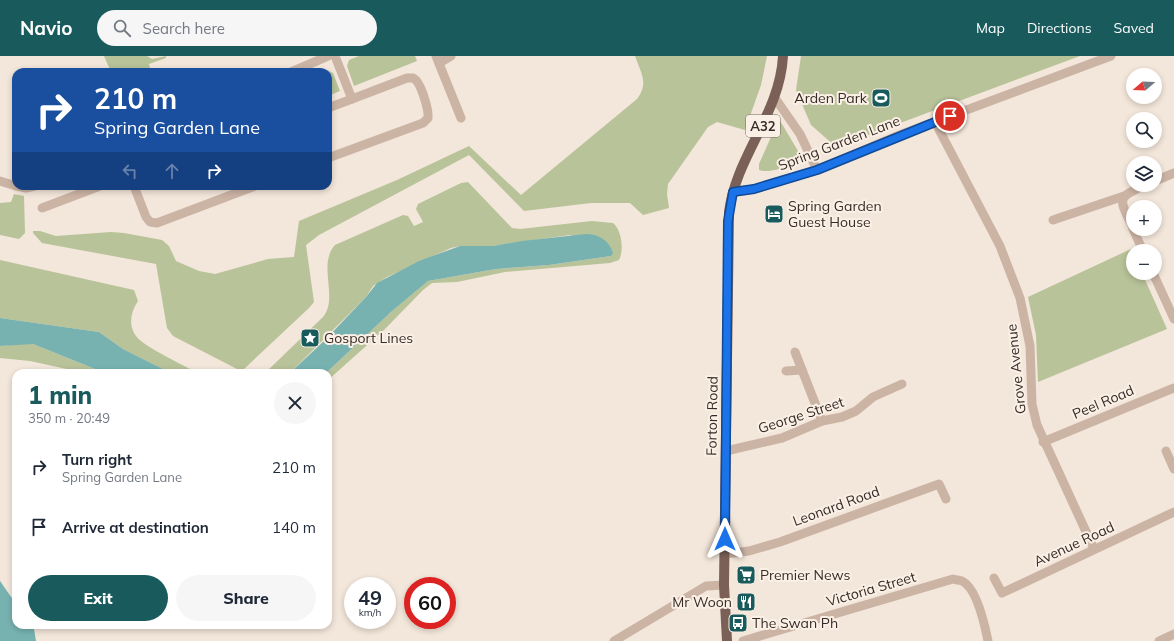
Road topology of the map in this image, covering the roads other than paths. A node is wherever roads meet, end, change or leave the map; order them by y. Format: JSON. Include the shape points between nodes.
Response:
{"nodes":[{"id":1,"x":328,"y":56,"type":"edge"},
{"id":2,"x":335,"y":56,"type":"edge"},
{"id":3,"x":451,"y":56,"type":"edge"},
{"id":4,"x":784,"y":56,"type":"edge"},
{"id":5,"x":1111,"y":56,"type":"edge"},
{"id":6,"x":437,"y":59,"type":"edge"},
{"id":7,"x":300,"y":68,"type":"edge"},
{"id":8,"x":775,"y":98,"type":"junction"},
{"id":9,"x":352,"y":99,"type":"junction"},
{"id":10,"x":332,"y":106,"type":"edge"},
{"id":11,"x":461,"y":118,"type":"dead end"},
{"id":12,"x":935,"y":122,"type":"junction"},
{"id":13,"x":332,"y":157,"type":"edge"},
{"id":14,"x":817,"y":170,"type":"junction"},
{"id":15,"x":1174,"y":173,"type":"edge"},
{"id":16,"x":1162,"y":178,"type":"edge"},
{"id":17,"x":0,"y":181,"type":"edge"},
{"id":18,"x":12,"y":185,"type":"edge"},
{"id":19,"x":89,"y":190,"type":"edge"},
{"id":20,"x":136,"y":190,"type":"edge"},
{"id":21,"x":244,"y":190,"type":"edge"},
{"id":22,"x":733,"y":192,"type":"junction"},
{"id":23,"x":1132,"y":192,"type":"edge"},
{"id":24,"x":1124,"y":196,"type":"junction"},
{"id":25,"x":42,"y":208,"type":"dead end"},
{"id":26,"x":1126,"y":214,"type":"edge"},
{"id":27,"x":1053,"y":220,"type":"dead end"},
{"id":28,"x":1156,"y":280,"type":"edge"},
{"id":29,"x":1174,"y":319,"type":"edge"},
{"id":30,"x":795,"y":352,"type":"dead end"},
{"id":31,"x":802,"y":370,"type":"junction"},
{"id":32,"x":786,"y":371,"type":"dead end"},
{"id":33,"x":902,"y":384,"type":"dead end"},
{"id":34,"x":1174,"y":388,"type":"edge"},
{"id":35,"x":822,"y":421,"type":"junction"},
{"id":36,"x":1043,"y":442,"type":"junction"},
{"id":37,"x":726,"y":451,"type":"junction"},
{"id":38,"x":1166,"y":451,"type":"dead end"},
{"id":39,"x":1174,"y":469,"type":"edge"},
{"id":40,"x":946,"y":499,"type":"dead end"},
{"id":41,"x":1174,"y":512,"type":"edge"},
{"id":42,"x":1094,"y":549,"type":"junction"},
{"id":43,"x":725,"y":554,"type":"junction"},
{"id":44,"x":994,"y":578,"type":"dead end"},
{"id":45,"x":724,"y":585,"type":"junction"},
{"id":46,"x":1174,"y":634,"type":"edge"},
{"id":47,"x":614,"y":641,"type":"edge"},
{"id":48,"x":727,"y":641,"type":"edge"},
{"id":49,"x":743,"y":641,"type":"edge"},
{"id":50,"x":988,"y":641,"type":"edge"},
{"id":51,"x":1159,"y":641,"type":"edge"}],
"edges":[{"from":1,"to":7,"type":"street"},
{"from":2,"to":9,"type":"street"},
{"from":3,"to":6,"type":"street"},
{"from":4,"to":8,"type":"main road","number":"A32"},
{"from":5,"to":12,"type":"street","name":"Spring Garden Lane"},
{"from":6,"to":11,"type":"street"},
{"from":8,"to":14,"type":"street","via":[[800,134]]},
{"from":8,"to":22,"type":"main road","number":"A32"},
{"from":9,"to":10,"type":"street"},
{"from":9,"to":13,"type":"street","via":[[413,78],[429,111],[428,118],[423,123]]},
{"from":12,"to":14,"type":"street","name":"Spring Garden Lane"},
{"from":12,"to":36,"type":"street","name":"Grove Avenue","via":[[1000,246],[1020,298],[1030,346],[1032,404]]},
{"from":14,"to":22,"type":"street","name":"Spring Garden Lane","via":[[754,189]]},
{"from":15,"to":16,"type":"street"},
{"from":17,"to":18,"type":"street"},
{"from":19,"to":25,"type":"street"},
{"from":20,"to":21,"type":"street","via":[[146,217],[150,222],[157,223]]},
{"from":22,"to":37,"type":"main road","name":"Forton Road","number":"A32","via":[[728,221]]},
{"from":23,"to":24,"type":"street"},
{"from":24,"to":26,"type":"street","via":[[1123,207]]},
{"from":24,"to":27,"type":"street"},
{"from":28,"to":29,"type":"street"},
{"from":30,"to":31,"type":"street"},
{"from":31,"to":32,"type":"street"},
{"from":31,"to":35,"type":"street"},
{"from":33,"to":35,"type":"street","name":"George Street","via":[[873,397],[856,411]]},
{"from":34,"to":36,"type":"street","name":"Peel Road"},
{"from":35,"to":37,"type":"street","name":"George Street","via":[[782,438]]},
{"from":36,"to":42,"type":"street","name":"Grove Avenue"},
{"from":37,"to":43,"type":"main road","name":"Forton Road","number":"A32"},
{"from":38,"to":39,"type":"street"},
{"from":40,"to":43,"type":"street","name":"Leonard Road","via":[[939,484],[780,542],[749,551]]},
{"from":41,"to":42,"type":"street","name":"Avenue Road"},
{"from":42,"to":44,"type":"street","name":"Avenue Road","via":[[1002,593]]},
{"from":43,"to":45,"type":"main road","name":"Forton Road","number":"A32"},
{"from":45,"to":47,"type":"street","via":[[706,586]]},
{"from":45,"to":48,"type":"main road","name":"Forton Road","number":"A32"},
{"from":46,"to":51,"type":"street"},
{"from":49,"to":50,"type":"street","name":"Victoria Street","via":[[953,579],[963,581],[971,590],[984,620]]}]}
